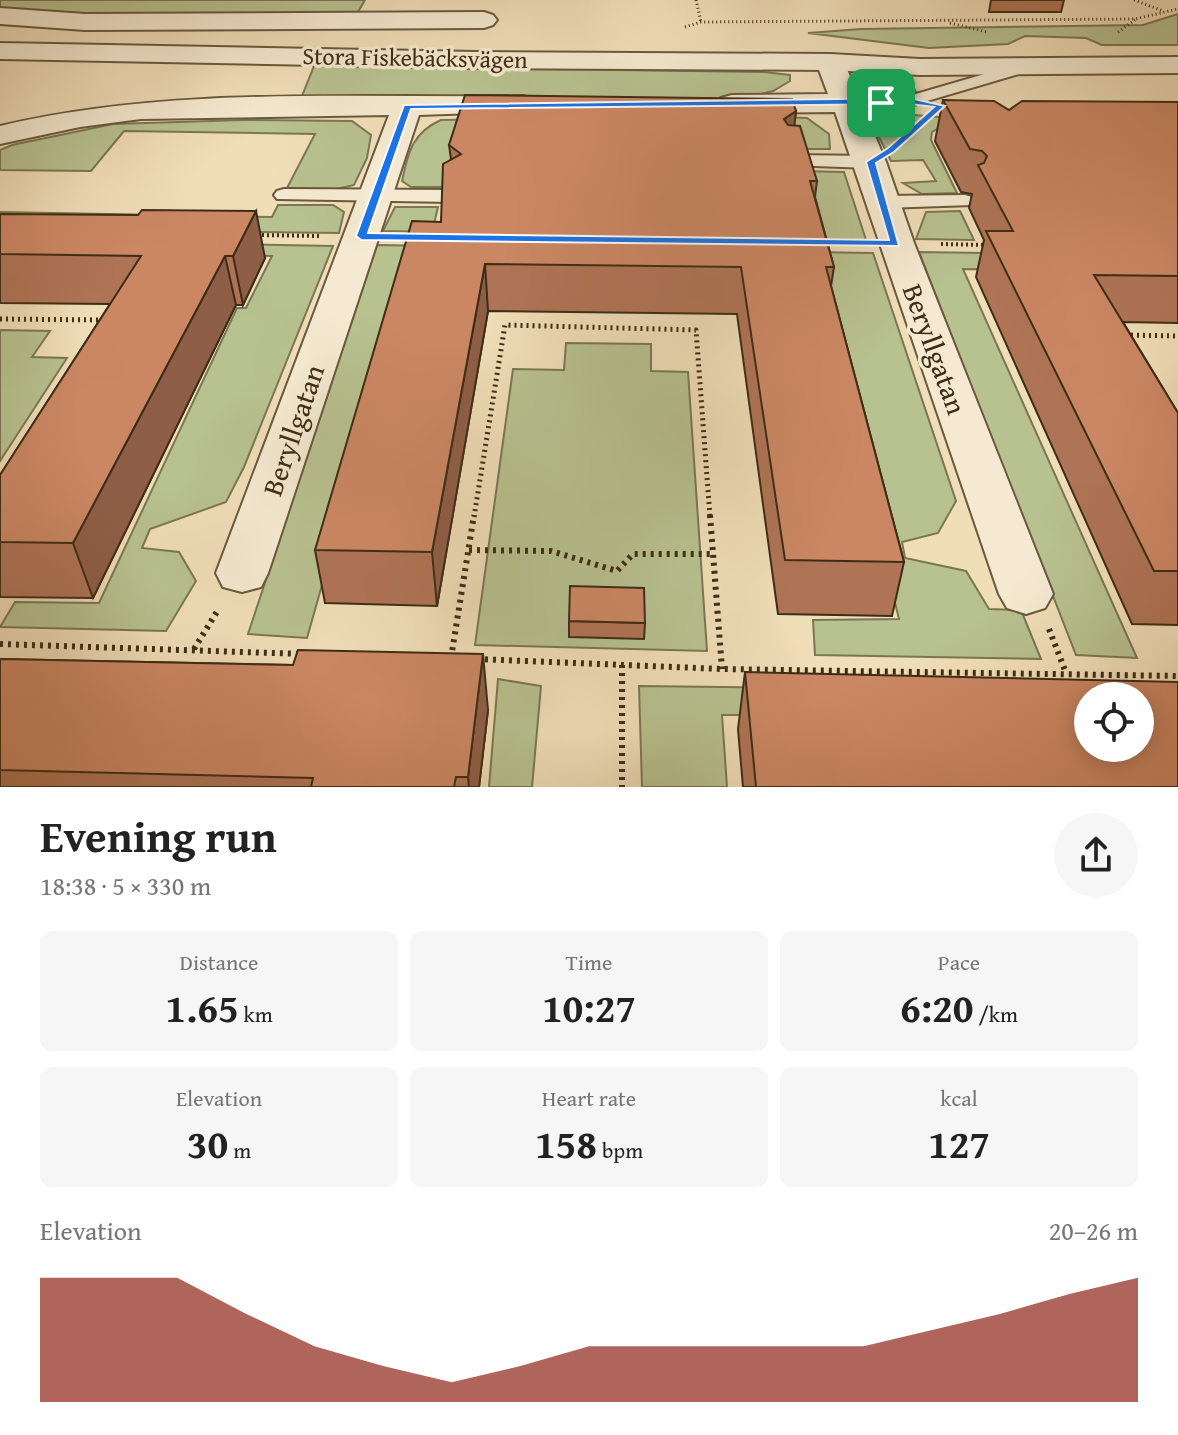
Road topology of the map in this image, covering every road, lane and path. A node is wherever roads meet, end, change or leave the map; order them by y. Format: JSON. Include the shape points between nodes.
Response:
{"nodes":[{"id":1,"x":696,"y":0,"type":"edge"},
{"id":2,"x":1134,"y":0,"type":"edge"},
{"id":3,"x":1178,"y":9,"type":"edge"},
{"id":4,"x":1164,"y":12,"type":"junction"},
{"id":5,"x":0,"y":16,"type":"edge"},
{"id":6,"x":484,"y":20,"type":"dead end"},
{"id":7,"x":701,"y":22,"type":"junction"},
{"id":8,"x":673,"y":29,"type":"dead end"},
{"id":9,"x":0,"y":51,"type":"edge"},
{"id":10,"x":1178,"y":54,"type":"edge"},
{"id":11,"x":830,"y":62,"type":"junction"},
{"id":12,"x":1178,"y":65,"type":"edge"},
{"id":13,"x":1026,"y":67,"type":"junction"},
{"id":14,"x":910,"y":101,"type":"junction"},
{"id":15,"x":847,"y":103,"type":"junction"},
{"id":16,"x":706,"y":104,"type":"edge"},
{"id":17,"x":549,"y":105,"type":"edge"},
{"id":18,"x":407,"y":106,"type":"junction"},
{"id":19,"x":950,"y":108,"type":"edge"},
{"id":20,"x":0,"y":135,"type":"edge"},
{"id":21,"x":793,"y":161,"type":"edge"},
{"id":22,"x":870,"y":162,"type":"junction"},
{"id":23,"x":284,"y":195,"type":"dead end"},
{"id":24,"x":376,"y":196,"type":"junction"},
{"id":25,"x":451,"y":196,"type":"edge"},
{"id":26,"x":965,"y":201,"type":"dead end"},
{"id":27,"x":885,"y":202,"type":"junction"},
{"id":28,"x":251,"y":235,"type":"edge"},
{"id":29,"x":361,"y":236,"type":"junction"},
{"id":30,"x":817,"y":242,"type":"edge"},
{"id":31,"x":896,"y":243,"type":"junction"},
{"id":32,"x":990,"y":245,"type":"edge"},
{"id":33,"x":0,"y":319,"type":"edge"},
{"id":34,"x":95,"y":334,"type":"edge"},
{"id":35,"x":1122,"y":334,"type":"edge"},
{"id":36,"x":1178,"y":336,"type":"edge"},
{"id":37,"x":469,"y":550,"type":"junction"},
{"id":38,"x":713,"y":554,"type":"junction"},
{"id":39,"x":242,"y":573,"type":"dead end"},
{"id":40,"x":1026,"y":594,"type":"dead end"},
{"id":41,"x":0,"y":644,"type":"edge"},
{"id":42,"x":315,"y":654,"type":"edge"},
{"id":43,"x":436,"y":658,"type":"edge"},
{"id":44,"x":451,"y":659,"type":"junction"},
{"id":45,"x":622,"y":665,"type":"junction"},
{"id":46,"x":722,"y":669,"type":"junction"},
{"id":47,"x":1178,"y":676,"type":"edge"},
{"id":48,"x":622,"y":787,"type":"edge"}],
"edges":[{"from":1,"to":7,"type":"path"},
{"from":2,"to":4,"type":"path"},
{"from":3,"to":4,"type":"path"},
{"from":4,"to":7,"type":"path","via":[[1080,21]]},
{"from":5,"to":6,"type":"street","via":[[85,22]]},
{"from":7,"to":8,"type":"path"},
{"from":9,"to":11,"type":"street","name":"Stora Fiskebäcksvägen"},
{"from":10,"to":11,"type":"street","name":"Stora Fiskebäcksvägen","via":[[933,53]]},
{"from":11,"to":13,"type":"street","name":"Stora Fiskebäcksvägen"},
{"from":11,"to":15,"type":"street","name":"Beryllgatan"},
{"from":12,"to":13,"type":"street","name":"Stora Fiskebäcksvägen"},
{"from":13,"to":14,"type":"lane"},
{"from":14,"to":15,"type":"lane"},
{"from":14,"to":19,"type":"lane"},
{"from":15,"to":16,"type":"street"},
{"from":15,"to":22,"type":"street","name":"Beryllgatan"},
{"from":17,"to":18,"type":"street"},
{"from":18,"to":20,"type":"street","via":[[120,111]]},
{"from":18,"to":24,"type":"street","name":"Beryllgatan"},
{"from":21,"to":22,"type":"lane"},
{"from":22,"to":27,"type":"street","name":"Beryllgatan"},
{"from":23,"to":24,"type":"lane"},
{"from":24,"to":25,"type":"lane"},
{"from":24,"to":29,"type":"street","name":"Beryllgatan"},
{"from":26,"to":27,"type":"lane"},
{"from":27,"to":31,"type":"street","name":"Beryllgatan"},
{"from":28,"to":29,"type":"path"},
{"from":29,"to":39,"type":"street","name":"Beryllgatan"},
{"from":30,"to":31,"type":"path"},
{"from":31,"to":32,"type":"path"},
{"from":31,"to":40,"type":"street","name":"Beryllgatan"},
{"from":33,"to":34,"type":"path","via":[[104,320]]},
{"from":35,"to":36,"type":"path"},
{"from":37,"to":38,"type":"path","via":[[551,551],[617,571],[633,554]]},
{"from":37,"to":38,"type":"path","via":[[505,325],[696,330]]},
{"from":37,"to":44,"type":"path"},
{"from":38,"to":46,"type":"path"},
{"from":41,"to":42,"type":"path"},
{"from":43,"to":44,"type":"path"},
{"from":44,"to":45,"type":"path"},
{"from":45,"to":46,"type":"path"},
{"from":45,"to":48,"type":"path"},
{"from":46,"to":47,"type":"path"}]}
